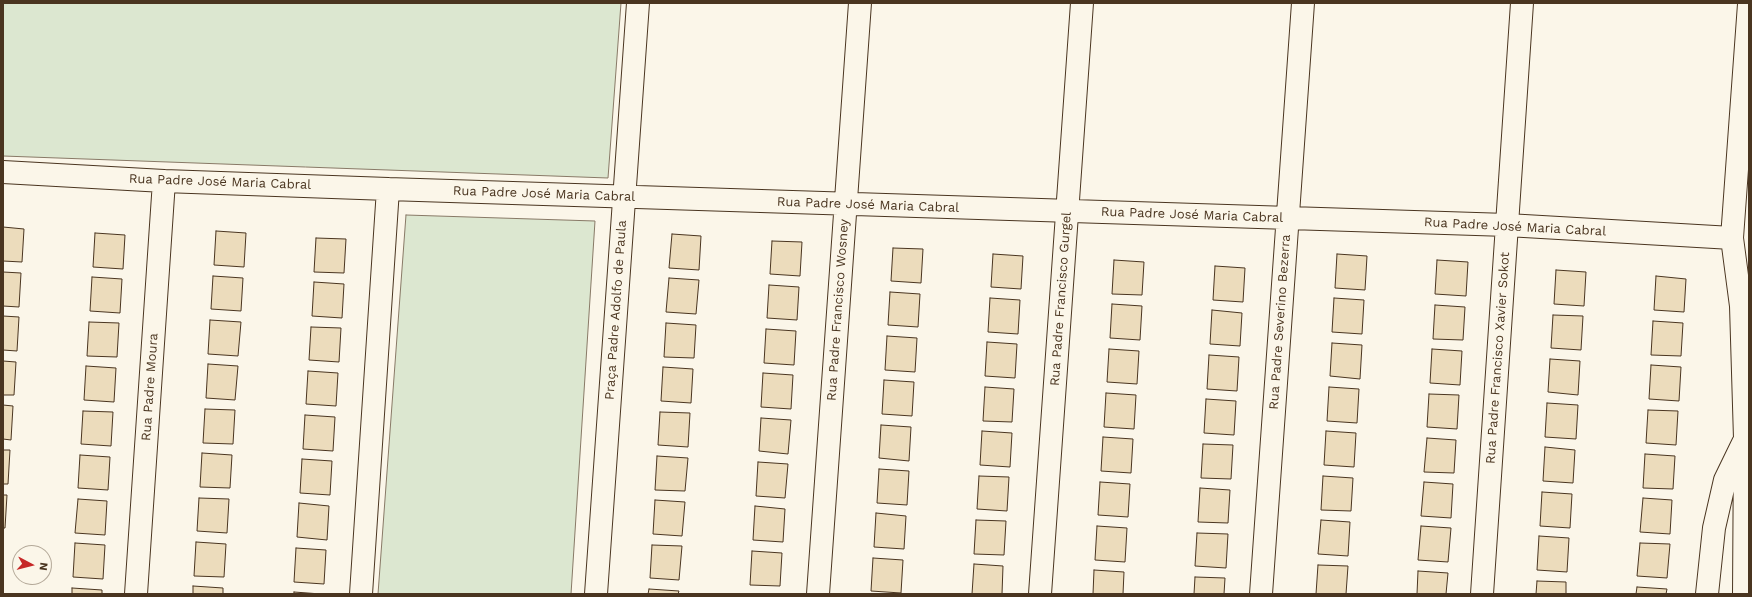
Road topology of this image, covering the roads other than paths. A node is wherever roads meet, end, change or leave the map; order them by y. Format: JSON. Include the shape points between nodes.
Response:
{"nodes":[{"id":1,"x":638,"y":3,"type":"edge"},
{"id":2,"x":860,"y":3,"type":"edge"},
{"id":3,"x":1082,"y":3,"type":"edge"},
{"id":4,"x":1303,"y":3,"type":"edge"},
{"id":5,"x":1522,"y":3,"type":"edge"},
{"id":6,"x":1749,"y":4,"type":"edge"},
{"id":7,"x":3,"y":172,"type":"edge"},
{"id":8,"x":164,"y":181,"type":"junction"},
{"id":9,"x":388,"y":189,"type":"junction"},
{"id":10,"x":624,"y":196,"type":"junction"},
{"id":11,"x":846,"y":205,"type":"junction"},
{"id":12,"x":1067,"y":212,"type":"junction"},
{"id":13,"x":1288,"y":218,"type":"junction"},
{"id":14,"x":1507,"y":225,"type":"junction"},
{"id":15,"x":1732,"y":238,"type":"junction"},
{"id":16,"x":1745,"y":439,"type":"junction"},
{"id":17,"x":1747,"y":549,"type":"edge"},
{"id":18,"x":136,"y":594,"type":"edge"},
{"id":19,"x":361,"y":594,"type":"edge"},
{"id":20,"x":596,"y":594,"type":"edge"},
{"id":21,"x":818,"y":594,"type":"edge"},
{"id":22,"x":1040,"y":594,"type":"edge"},
{"id":23,"x":1261,"y":594,"type":"edge"},
{"id":24,"x":1482,"y":594,"type":"edge"},
{"id":25,"x":1708,"y":594,"type":"edge"},
{"id":26,"x":1744,"y":594,"type":"edge"}],
"edges":[{"from":1,"to":10,"type":"street","name":"Praça Padre Adolfo de Paula"},
{"from":2,"to":11,"type":"street","name":"Rua Padre Francisco Wosney"},
{"from":3,"to":12,"type":"street","name":"Rua Padre Francisco Gurgel"},
{"from":4,"to":13,"type":"street","name":"Rua Padre Severino Bezerra"},
{"from":5,"to":14,"type":"street","name":"Rua Padre Francisco Xavier Sokot"},
{"from":6,"to":15,"type":"street"},
{"from":7,"to":8,"type":"street","name":"Rua Padre José Maria Cabral"},
{"from":8,"to":9,"type":"street","name":"Rua Padre José Maria Cabral"},
{"from":8,"to":18,"type":"street","name":"Rua Padre Moura"},
{"from":9,"to":10,"type":"street","name":"Rua Padre José Maria Cabral"},
{"from":9,"to":19,"type":"street"},
{"from":10,"to":11,"type":"street","name":"Rua Padre José Maria Cabral"},
{"from":10,"to":20,"type":"street","name":"Praça Padre Adolfo de Paula"},
{"from":11,"to":12,"type":"street","name":"Rua Padre José Maria Cabral"},
{"from":11,"to":21,"type":"street","name":"Rua Padre Francisco Wosney"},
{"from":12,"to":13,"type":"street","name":"Rua Padre José Maria Cabral"},
{"from":12,"to":22,"type":"street","name":"Rua Padre Francisco Gurgel"},
{"from":13,"to":14,"type":"street","name":"Rua Padre José Maria Cabral"},
{"from":13,"to":23,"type":"street","name":"Rua Padre Severino Bezerra"},
{"from":14,"to":15,"type":"street","name":"Rua Padre José Maria Cabral"},
{"from":14,"to":24,"type":"street","name":"Rua Padre Francisco Xavier Sokot"},
{"from":15,"to":16,"type":"street","via":[[1741,306]]},
{"from":16,"to":17,"type":"street"},
{"from":16,"to":25,"type":"street","via":[[1725,480],[1714,528]]},
{"from":17,"to":26,"type":"street"}]}
